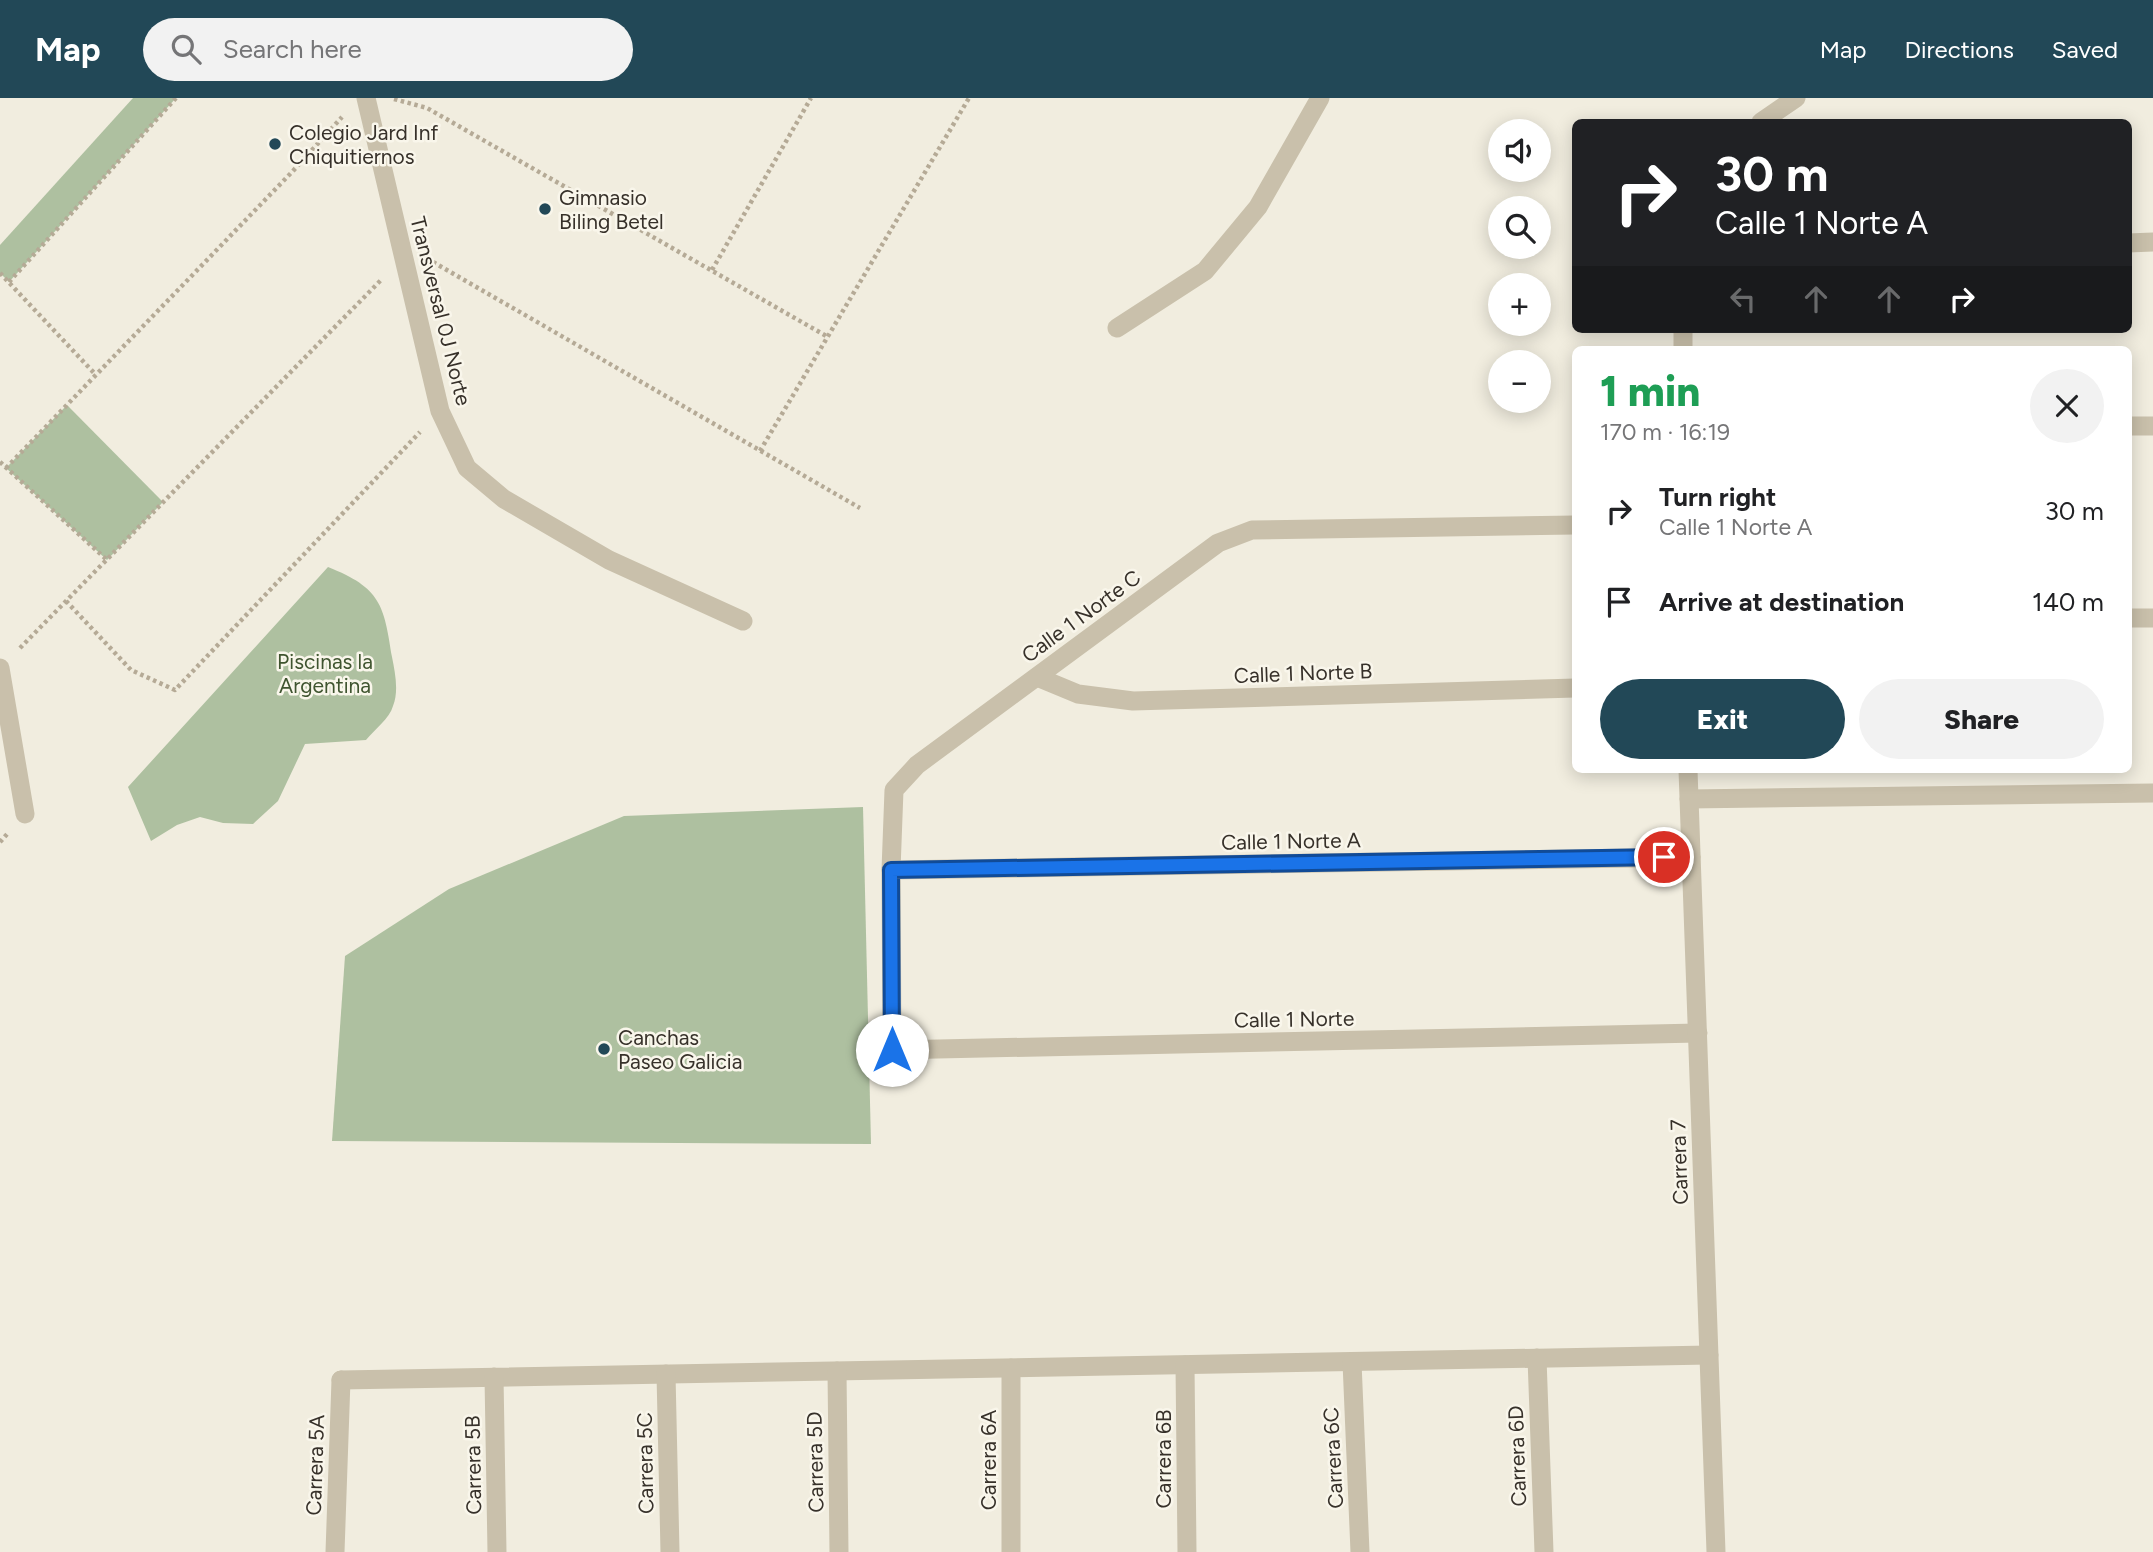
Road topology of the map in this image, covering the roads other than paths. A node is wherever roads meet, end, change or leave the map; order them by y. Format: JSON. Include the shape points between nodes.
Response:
{"nodes":[{"id":1,"x":1320,"y":98,"type":"edge"},
{"id":2,"x":1796,"y":98,"type":"edge"},
{"id":3,"x":358,"y":103,"type":"edge"},
{"id":4,"x":1765,"y":119,"type":"edge"},
{"id":5,"x":2153,"y":242,"type":"edge"},
{"id":6,"x":2132,"y":243,"type":"edge"},
{"id":7,"x":1117,"y":328,"type":"dead end"},
{"id":8,"x":2132,"y":426,"type":"edge"},
{"id":9,"x":2153,"y":426,"type":"edge"},
{"id":10,"x":1572,"y":524,"type":"edge"},
{"id":11,"x":2132,"y":618,"type":"edge"},
{"id":12,"x":2153,"y":618,"type":"edge"},
{"id":13,"x":743,"y":621,"type":"dead end"},
{"id":14,"x":0,"y":668,"type":"edge"},
{"id":15,"x":1037,"y":677,"type":"junction"},
{"id":16,"x":1572,"y":688,"type":"edge"},
{"id":17,"x":1688,"y":773,"type":"edge"},
{"id":18,"x":2153,"y":793,"type":"edge"},
{"id":19,"x":1689,"y":799,"type":"junction"},
{"id":20,"x":25,"y":814,"type":"dead end"},
{"id":21,"x":1691,"y":857,"type":"junction"},
{"id":22,"x":891,"y":870,"type":"junction"},
{"id":23,"x":1698,"y":1033,"type":"junction"},
{"id":24,"x":892,"y":1050,"type":"joint"},
{"id":25,"x":1709,"y":1355,"type":"junction"},
{"id":26,"x":1537,"y":1359,"type":"junction"},
{"id":27,"x":1352,"y":1362,"type":"junction"},
{"id":28,"x":1185,"y":1365,"type":"junction"},
{"id":29,"x":1011,"y":1368,"type":"junction"},
{"id":30,"x":837,"y":1371,"type":"junction"},
{"id":31,"x":666,"y":1374,"type":"junction"},
{"id":32,"x":494,"y":1377,"type":"junction"},
{"id":33,"x":335,"y":1552,"type":"edge"},
{"id":34,"x":497,"y":1552,"type":"edge"},
{"id":35,"x":670,"y":1552,"type":"edge"},
{"id":36,"x":839,"y":1552,"type":"edge"},
{"id":37,"x":1011,"y":1552,"type":"edge"},
{"id":38,"x":1186,"y":1552,"type":"edge"},
{"id":39,"x":1360,"y":1552,"type":"edge"},
{"id":40,"x":1544,"y":1552,"type":"edge"},
{"id":41,"x":1716,"y":1552,"type":"edge"}],
"edges":[{"from":1,"to":7,"type":"street","via":[[1258,207],[1205,271]]},
{"from":2,"to":4,"type":"street"},
{"from":3,"to":13,"type":"street","name":"Transversal 0J Norte","via":[[402,250],[440,411],[467,468],[504,499],[609,560]]},
{"from":5,"to":6,"type":"street"},
{"from":8,"to":9,"type":"street"},
{"from":10,"to":15,"type":"street","name":"Calle 1 Norte C","via":[[1252,530],[1218,543]]},
{"from":11,"to":12,"type":"street"},
{"from":14,"to":20,"type":"street"},
{"from":15,"to":16,"type":"street","name":"Calle 1 Norte B","via":[[1078,694],[1133,701]]},
{"from":15,"to":22,"type":"street","name":"Calle 1 Norte C","via":[[916,765],[894,790]]},
{"from":17,"to":19,"type":"street","name":"Carrera 7"},
{"from":18,"to":19,"type":"street"},
{"from":19,"to":21,"type":"street","name":"Carrera 7"},
{"from":21,"to":22,"type":"street","name":"Calle 1 Norte A"},
{"from":21,"to":23,"type":"street","name":"Carrera 7"},
{"from":22,"to":24,"type":"street","name":"Calle 1 Norte C"},
{"from":23,"to":24,"type":"street","name":"Calle 1 Norte"},
{"from":23,"to":25,"type":"street","name":"Carrera 7"},
{"from":25,"to":26,"type":"street"},
{"from":25,"to":41,"type":"street","name":"Carrera 7"},
{"from":26,"to":27,"type":"street"},
{"from":26,"to":40,"type":"street","name":"Carrera 6D"},
{"from":27,"to":28,"type":"street"},
{"from":27,"to":39,"type":"street","name":"Carrera 6C"},
{"from":28,"to":29,"type":"street"},
{"from":28,"to":38,"type":"street","name":"Carrera 6B"},
{"from":29,"to":30,"type":"street"},
{"from":29,"to":37,"type":"street","name":"Carrera 6A"},
{"from":30,"to":31,"type":"street"},
{"from":30,"to":36,"type":"street","name":"Carrera 5D"},
{"from":31,"to":32,"type":"street"},
{"from":31,"to":35,"type":"street","name":"Carrera 5C"},
{"from":32,"to":33,"type":"street","name":"Carrera 5A","via":[[341,1380]]},
{"from":32,"to":34,"type":"street","name":"Carrera 5B"}]}
